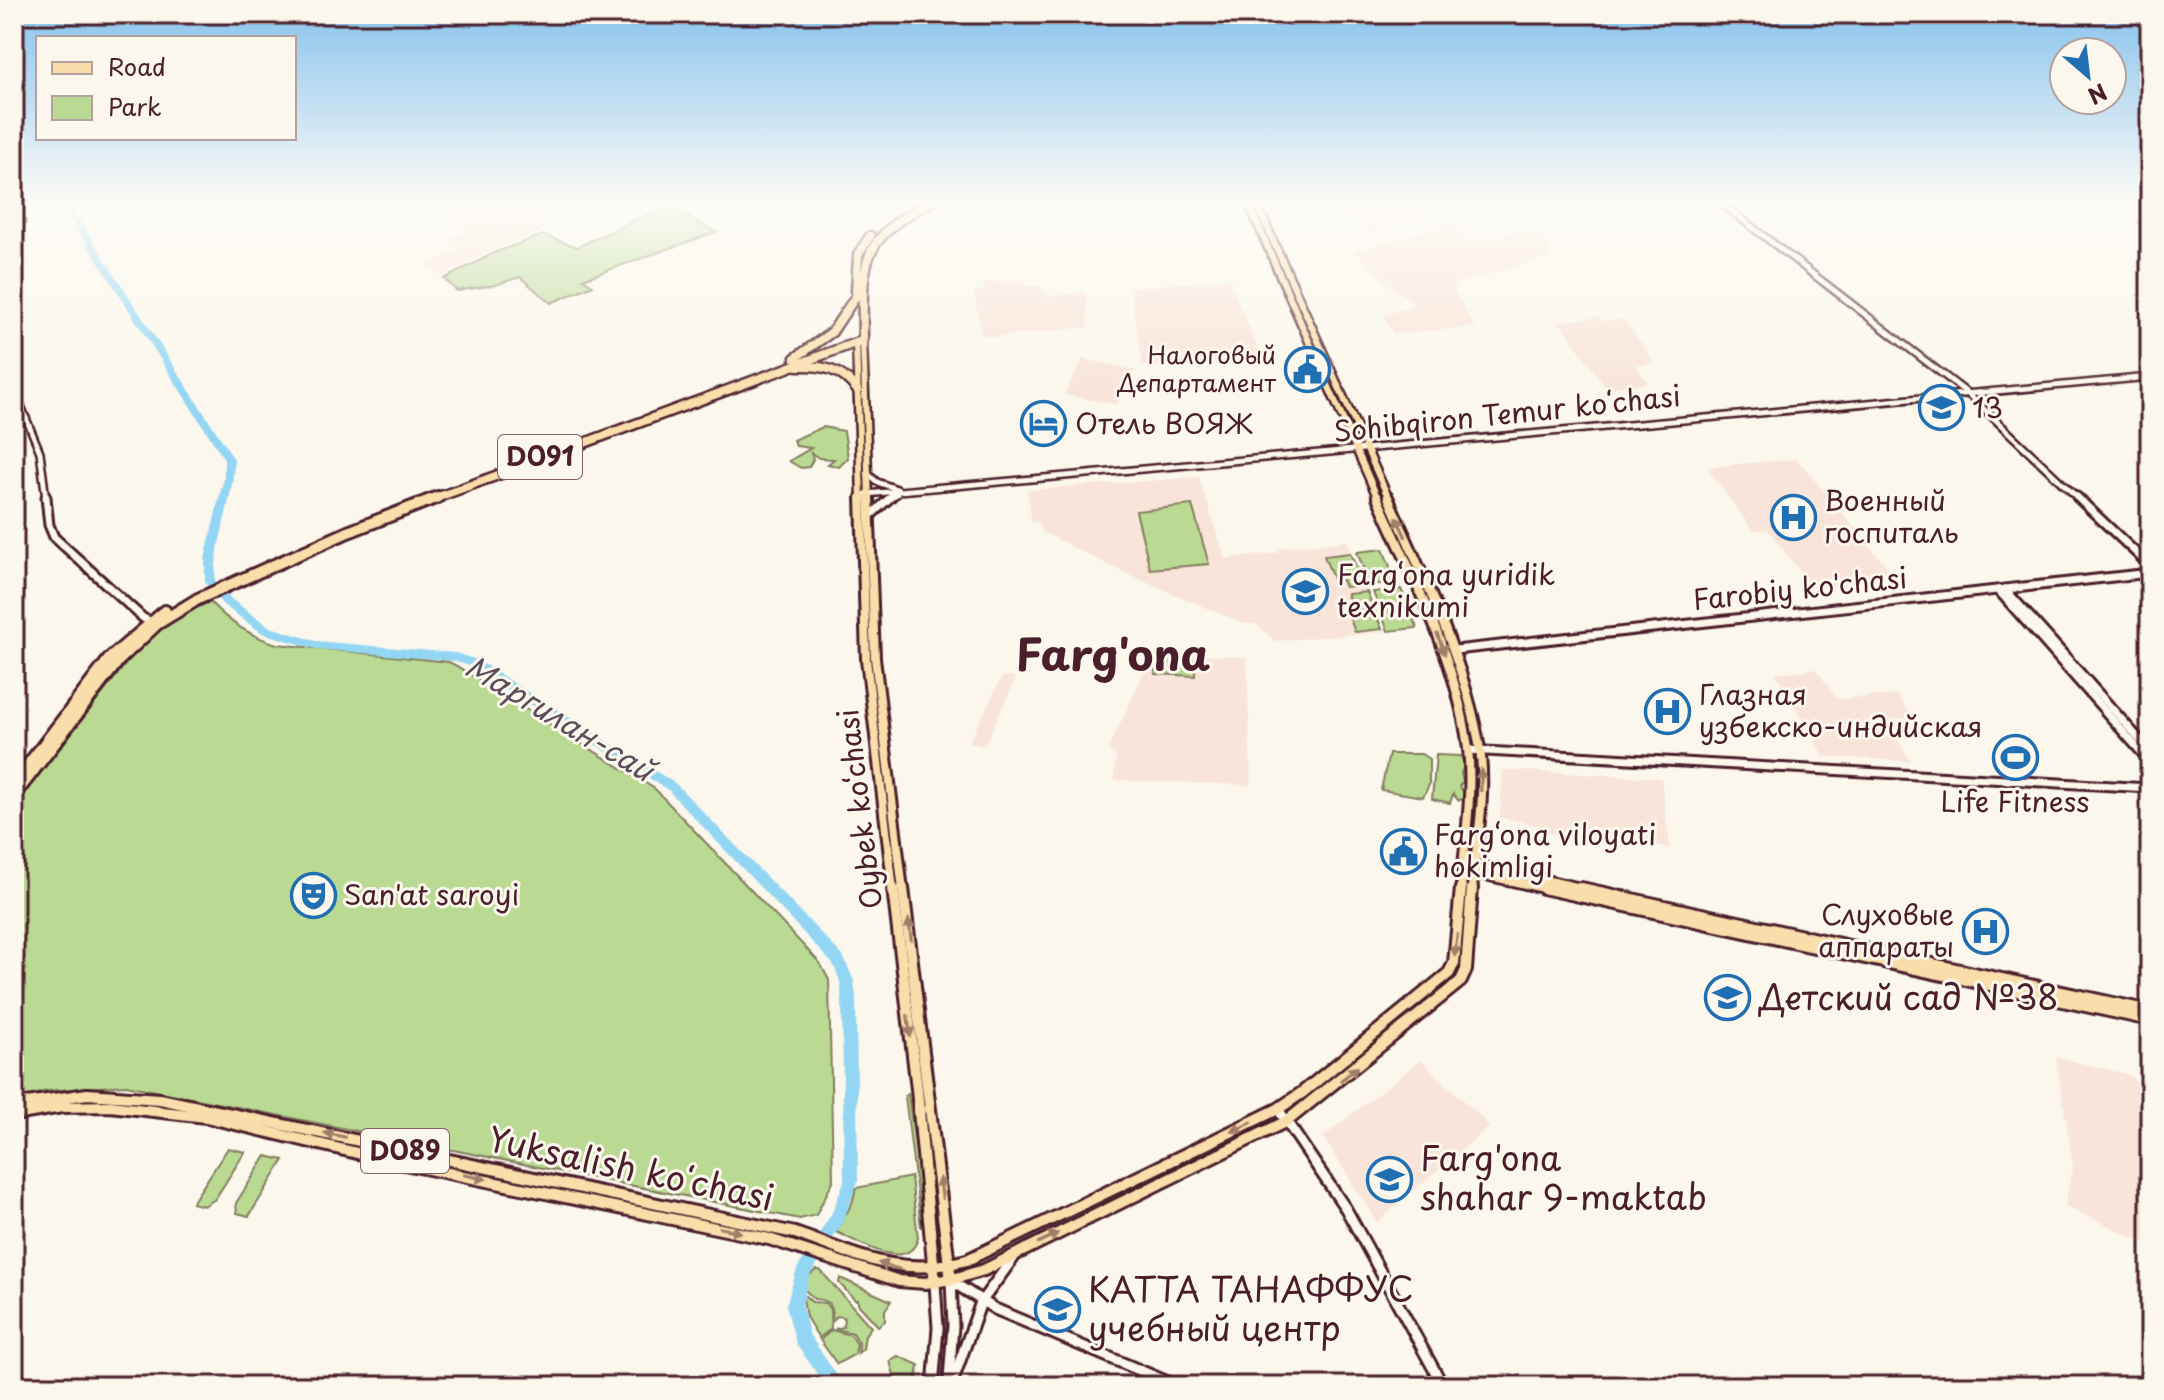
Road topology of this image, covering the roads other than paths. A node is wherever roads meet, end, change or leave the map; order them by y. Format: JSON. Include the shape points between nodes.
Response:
{"nodes":[{"id":1,"x":856,"y":265,"type":"edge"},
{"id":2,"x":864,"y":265,"type":"edge"},
{"id":3,"x":1276,"y":265,"type":"edge"},
{"id":4,"x":1284,"y":265,"type":"edge"},
{"id":5,"x":1802,"y":265,"type":"edge"},
{"id":6,"x":856,"y":296,"type":"junction"},
{"id":7,"x":860,"y":339,"type":"junction"},
{"id":8,"x":782,"y":366,"type":"junction"},
{"id":9,"x":2150,"y":377,"type":"edge"},
{"id":10,"x":14,"y":389,"type":"edge"},
{"id":11,"x":857,"y":390,"type":"junction"},
{"id":12,"x":1967,"y":393,"type":"junction"},
{"id":13,"x":1366,"y":451,"type":"junction"},
{"id":14,"x":1357,"y":452,"type":"junction"},
{"id":15,"x":867,"y":472,"type":"junction"},
{"id":16,"x":907,"y":491,"type":"junction"},
{"id":17,"x":863,"y":494,"type":"junction"},
{"id":18,"x":868,"y":519,"type":"junction"},
{"id":19,"x":2150,"y":566,"type":"edge"},
{"id":20,"x":2150,"y":573,"type":"edge"},
{"id":21,"x":2001,"y":590,"type":"junction"},
{"id":22,"x":153,"y":623,"type":"junction"},
{"id":23,"x":1455,"y":650,"type":"junction"},
{"id":24,"x":1468,"y":750,"type":"junction"},
{"id":25,"x":1480,"y":751,"type":"junction"},
{"id":26,"x":2150,"y":751,"type":"edge"},
{"id":27,"x":2150,"y":762,"type":"edge"},
{"id":28,"x":14,"y":783,"type":"edge"},
{"id":29,"x":2150,"y":788,"type":"edge"},
{"id":30,"x":14,"y":796,"type":"edge"},
{"id":31,"x":1476,"y":869,"type":"junction"},
{"id":32,"x":1449,"y":973,"type":"junction"},
{"id":33,"x":1461,"y":981,"type":"junction"},
{"id":34,"x":2150,"y":1011,"type":"edge"},
{"id":35,"x":2150,"y":1020,"type":"edge"},
{"id":36,"x":14,"y":1105,"type":"edge"},
{"id":37,"x":1278,"y":1109,"type":"junction"},
{"id":38,"x":14,"y":1115,"type":"edge"},
{"id":39,"x":1287,"y":1121,"type":"junction"},
{"id":40,"x":792,"y":1238,"type":"junction"},
{"id":41,"x":1018,"y":1253,"type":"junction"},
{"id":42,"x":950,"y":1266,"type":"junction"},
{"id":43,"x":934,"y":1269,"type":"junction"},
{"id":44,"x":951,"y":1281,"type":"junction"},
{"id":45,"x":935,"y":1284,"type":"junction"},
{"id":46,"x":981,"y":1302,"type":"junction"},
{"id":47,"x":933,"y":1386,"type":"edge"},
{"id":48,"x":950,"y":1386,"type":"edge"},
{"id":49,"x":1177,"y":1386,"type":"edge"},
{"id":50,"x":1443,"y":1386,"type":"edge"}],
"edges":[{"from":1,"to":6,"type":"highway"},
{"from":2,"to":7,"type":"highway"},
{"from":3,"to":14,"type":"main road"},
{"from":4,"to":13,"type":"main road"},
{"from":5,"to":12,"type":"main road"},
{"from":6,"to":7,"type":"highway"},
{"from":6,"to":8,"type":"highway","number":"D091","via":[[840,324]]},
{"from":7,"to":8,"type":"highway","number":"D091"},
{"from":7,"to":11,"type":"main road","name":"Oybek ko‘chasi"},
{"from":7,"to":15,"type":"main road","name":"Oybek ko‘chasi"},
{"from":8,"to":11,"type":"highway","via":[[836,369]]},
{"from":8,"to":22,"type":"highway","number":"D091","via":[[410,502],[221,584]]},
{"from":9,"to":12,"type":"main road","name":"Sohibqiron Temur koʻchasi"},
{"from":10,"to":22,"type":"main road","via":[[40,452],[54,537]]},
{"from":11,"to":17,"type":"main road","name":"Oybek ko‘chasi"},
{"from":12,"to":13,"type":"main road","name":"Sohibqiron Temur koʻchasi"},
{"from":12,"to":19,"type":"main road"},
{"from":13,"to":14,"type":"main road","name":"Sohibqiron Temur koʻchasi"},
{"from":23,"to":13,"type":"main road","one_way":true},
{"from":14,"to":16,"type":"main road","name":"Sohibqiron Temur koʻchasi"},
{"from":14,"to":24,"type":"main road","one_way":true,"via":[[1443,648]]},
{"from":15,"to":16,"type":"main road","via":[[884,486]]},
{"from":15,"to":17,"type":"main road","name":"Oybek ko‘chasi"},
{"from":16,"to":17,"type":"main road","name":"Sohibqiron Temur koʻchasi"},
{"from":16,"to":18,"type":"main road","via":[[883,501]]},
{"from":17,"to":18,"type":"main road","name":"Oybek ko‘chasi"},
{"from":17,"to":43,"type":"main road","name":"Oybek ko‘chasi","one_way":true,"via":[[866,659]]},
{"from":42,"to":18,"type":"main road","name":"Oybek ko‘chasi","one_way":true,"via":[[875,658]]},
{"from":20,"to":21,"type":"main road","name":"Farobiy ko'chasi"},
{"from":21,"to":23,"type":"main road","name":"Farobiy ko'chasi"},
{"from":21,"to":26,"type":"main road"},
{"from":21,"to":27,"type":"main road"},
{"from":22,"to":28,"type":"highway","number":"D091","via":[[110,658]]},
{"from":22,"to":30,"type":"highway","number":"D091"},
{"from":23,"to":25,"type":"main road"},
{"from":24,"to":25,"type":"main road"},
{"from":24,"to":32,"type":"main road","one_way":true,"via":[[1459,921]]},
{"from":25,"to":29,"type":"main road"},
{"from":31,"to":25,"type":"main road","one_way":true},
{"from":31,"to":33,"type":"main road"},
{"from":31,"to":34,"type":"main road"},
{"from":31,"to":35,"type":"main road"},
{"from":32,"to":33,"type":"main road"},
{"from":32,"to":37,"type":"main road","name":"Yuksalish koʻchasi"},
{"from":39,"to":33,"type":"main road","name":"Yuksalish koʻchasi","one_way":true},
{"from":40,"to":36,"type":"main road","name":"Yuksalish koʻchasi","number":"D089","one_way":true,"via":[[136,1094],[68,1095]]},
{"from":37,"to":39,"type":"main road"},
{"from":37,"to":42,"type":"main road","name":"Yuksalish koʻchasi","one_way":true},
{"from":38,"to":40,"type":"main road","name":"Yuksalish koʻchasi","number":"D089","one_way":true,"via":[[76,1105],[155,1108],[396,1162]]},
{"from":41,"to":39,"type":"main road","name":"Yuksalish koʻchasi","one_way":true},
{"from":39,"to":50,"type":"main road","via":[[1368,1250]]},
{"from":43,"to":40,"type":"main road","name":"Yuksalish koʻchasi","number":"D089","one_way":true,"via":[[907,1271],[831,1244]]},
{"from":40,"to":45,"type":"main road","name":"Yuksalish koʻchasi","number":"D089","via":[[885,1280]]},
{"from":41,"to":44,"type":"main road","name":"Yuksalish koʻchasi"},
{"from":41,"to":46,"type":"main road"},
{"from":42,"to":43,"type":"main road","name":"Yuksalish koʻchasi","number":"D089"},
{"from":42,"to":44,"type":"main road","name":"Oybek ko‘chasi"},
{"from":43,"to":45,"type":"main road","name":"Oybek ko‘chasi"},
{"from":44,"to":45,"type":"main road","name":"Yuksalish koʻchasi"},
{"from":44,"to":46,"type":"main road"},
{"from":44,"to":48,"type":"main road"},
{"from":45,"to":47,"type":"main road"},
{"from":46,"to":48,"type":"main road"},
{"from":46,"to":49,"type":"main road"}]}
